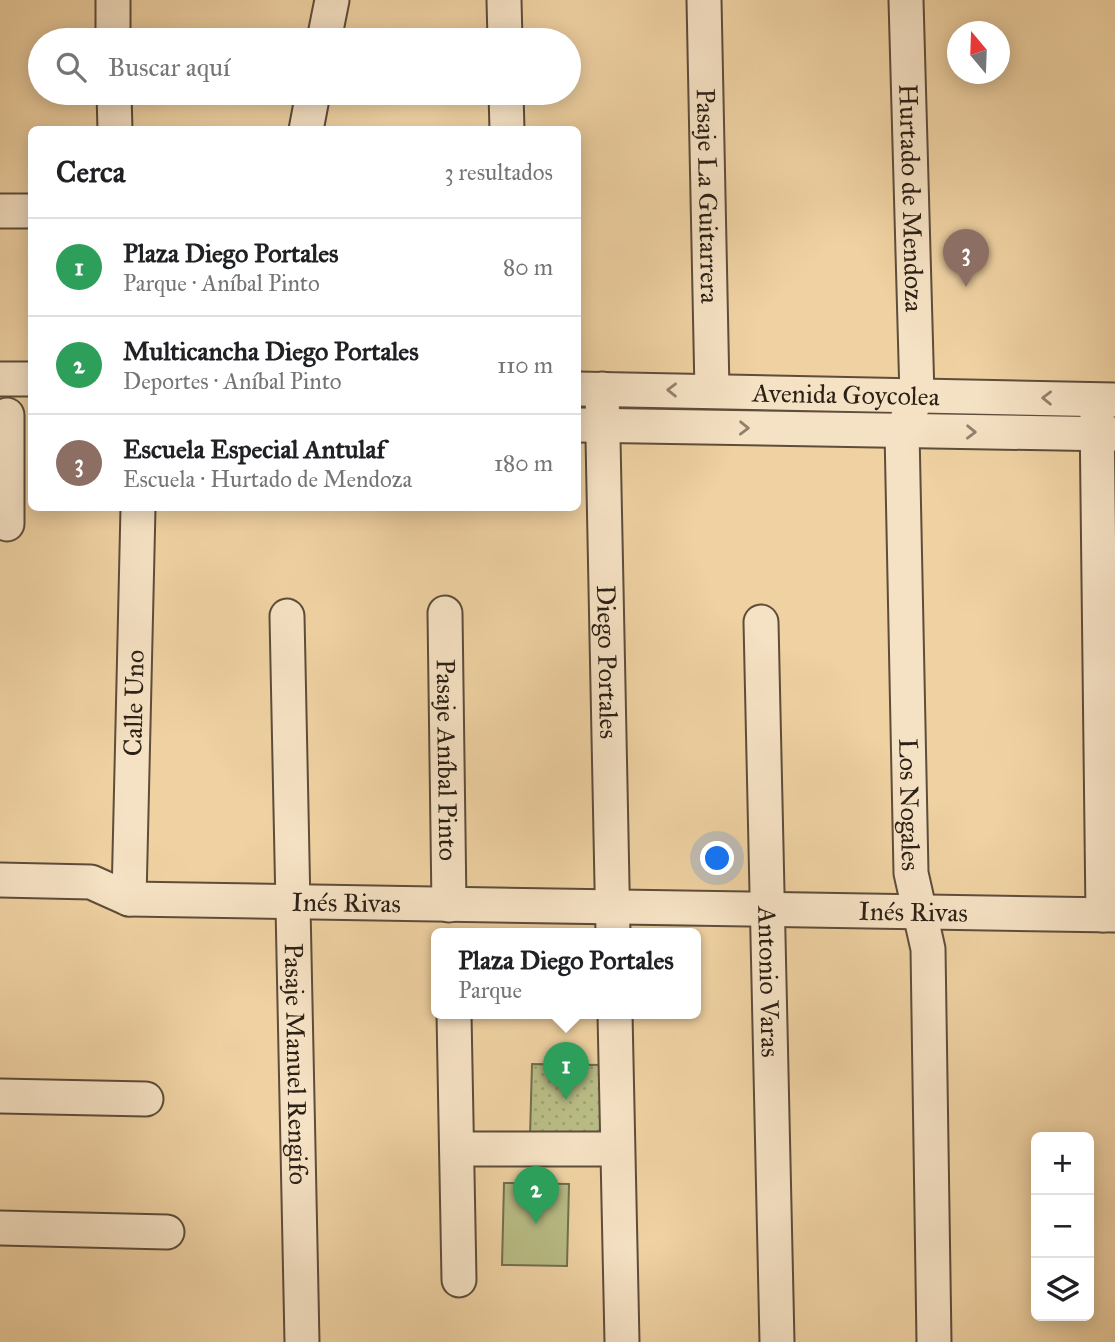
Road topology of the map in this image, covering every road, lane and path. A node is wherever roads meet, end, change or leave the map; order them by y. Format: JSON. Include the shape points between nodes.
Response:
{"nodes":[{"id":1,"x":113,"y":0,"type":"edge"},
{"id":2,"x":332,"y":0,"type":"edge"},
{"id":3,"x":504,"y":0,"type":"edge"},
{"id":4,"x":704,"y":0,"type":"edge"},
{"id":5,"x":906,"y":0,"type":"edge"},
{"id":6,"x":113,"y":28,"type":"edge"},
{"id":7,"x":326,"y":28,"type":"edge"},
{"id":8,"x":505,"y":28,"type":"edge"},
{"id":9,"x":114,"y":105,"type":"edge"},
{"id":10,"x":311,"y":105,"type":"edge"},
{"id":11,"x":506,"y":105,"type":"edge"},
{"id":12,"x":115,"y":126,"type":"edge"},
{"id":13,"x":307,"y":126,"type":"edge"},
{"id":14,"x":507,"y":126,"type":"edge"},
{"id":15,"x":0,"y":211,"type":"edge"},
{"id":16,"x":28,"y":211,"type":"edge"},
{"id":17,"x":0,"y":379,"type":"edge"},
{"id":18,"x":28,"y":379,"type":"edge"},
{"id":19,"x":590,"y":389,"type":"edge"},
{"id":20,"x":712,"y":391,"type":"junction"},
{"id":21,"x":917,"y":396,"type":"junction"},
{"id":22,"x":1106,"y":400,"type":"edge"},
{"id":23,"x":13,"y":415,"type":"edge"},
{"id":24,"x":590,"y":425,"type":"edge"},
{"id":25,"x":902,"y":431,"type":"junction"},
{"id":26,"x":1106,"y":434,"type":"edge"},
{"id":27,"x":138,"y":511,"type":"edge"},
{"id":28,"x":7,"y":524,"type":"dead end"},
{"id":29,"x":445,"y":613,"type":"dead end"},
{"id":30,"x":287,"y":616,"type":"dead end"},
{"id":31,"x":761,"y":622,"type":"dead end"},
{"id":32,"x":0,"y":880,"type":"edge"},
{"id":33,"x":129,"y":899,"type":"junction"},
{"id":34,"x":293,"y":902,"type":"junction"},
{"id":35,"x":449,"y":905,"type":"junction"},
{"id":36,"x":769,"y":910,"type":"junction"},
{"id":37,"x":920,"y":911,"type":"junction"},
{"id":38,"x":1109,"y":915,"type":"edge"},
{"id":39,"x":613,"y":921,"type":"edge"},
{"id":40,"x":454,"y":1019,"type":"edge"},
{"id":41,"x":615,"y":1019,"type":"edge"},
{"id":42,"x":0,"y":1096,"type":"edge"},
{"id":43,"x":146,"y":1099,"type":"dead end"},
{"id":44,"x":457,"y":1149,"type":"junction"},
{"id":45,"x":617,"y":1149,"type":"junction"},
{"id":46,"x":0,"y":1228,"type":"edge"},
{"id":47,"x":167,"y":1232,"type":"dead end"},
{"id":48,"x":459,"y":1280,"type":"dead end"},
{"id":49,"x":302,"y":1342,"type":"edge"},
{"id":50,"x":622,"y":1342,"type":"edge"},
{"id":51,"x":777,"y":1342,"type":"edge"},
{"id":52,"x":934,"y":1342,"type":"edge"}],
"edges":[{"from":1,"to":6,"type":"street"},
{"from":2,"to":7,"type":"street"},
{"from":3,"to":8,"type":"street"},
{"from":4,"to":20,"type":"street","name":"Pasaje La Guitarrera"},
{"from":5,"to":21,"type":"street","name":"Hurtado de Mendoza"},
{"from":9,"to":12,"type":"street"},
{"from":10,"to":13,"type":"street"},
{"from":11,"to":14,"type":"street"},
{"from":15,"to":16,"type":"street"},
{"from":17,"to":18,"type":"street"},
{"from":20,"to":19,"type":"street","name":"Avenida Goycolea","one_way":true},
{"from":19,"to":24,"type":"street","name":"Diego Portales"},
{"from":20,"to":21,"type":"street","name":"Avenida Goycolea"},
{"from":22,"to":21,"type":"street","name":"Avenida Goycolea","one_way":true},
{"from":21,"to":25,"type":"street","name":"Los Nogales"},
{"from":22,"to":26,"type":"street"},
{"from":23,"to":28,"type":"street"},
{"from":24,"to":25,"type":"street","name":"Avenida Goycolea","one_way":true},
{"from":24,"to":39,"type":"street","name":"Diego Portales"},
{"from":25,"to":26,"type":"street","name":"Avenida Goycolea","one_way":true},
{"from":25,"to":37,"type":"street","name":"Los Nogales","via":[[911,873]]},
{"from":26,"to":38,"type":"street"},
{"from":27,"to":33,"type":"street","name":"Calle Uno"},
{"from":29,"to":35,"type":"street","name":"Pasaje Aníbal Pinto"},
{"from":30,"to":34,"type":"street","name":"Pasaje Manuel Rengifo"},
{"from":31,"to":36,"type":"street","name":"Antonio Varas"},
{"from":32,"to":33,"type":"street","name":"Inés Rivas","via":[[91,882]]},
{"from":33,"to":34,"type":"street","name":"Inés Rivas"},
{"from":34,"to":35,"type":"street","name":"Inés Rivas"},
{"from":34,"to":49,"type":"street","name":"Pasaje Manuel Rengifo"},
{"from":35,"to":39,"type":"street","name":"Inés Rivas"},
{"from":36,"to":37,"type":"street","name":"Inés Rivas"},
{"from":36,"to":39,"type":"street","name":"Inés Rivas"},
{"from":36,"to":51,"type":"street","name":"Antonio Varas"},
{"from":37,"to":38,"type":"street","name":"Inés Rivas"},
{"from":37,"to":52,"type":"street","name":"Los Nogales","via":[[928,948]]},
{"from":40,"to":44,"type":"street"},
{"from":41,"to":45,"type":"street"},
{"from":42,"to":43,"type":"street"},
{"from":44,"to":45,"type":"street"},
{"from":44,"to":48,"type":"street"},
{"from":45,"to":50,"type":"street"},
{"from":46,"to":47,"type":"street"}]}
